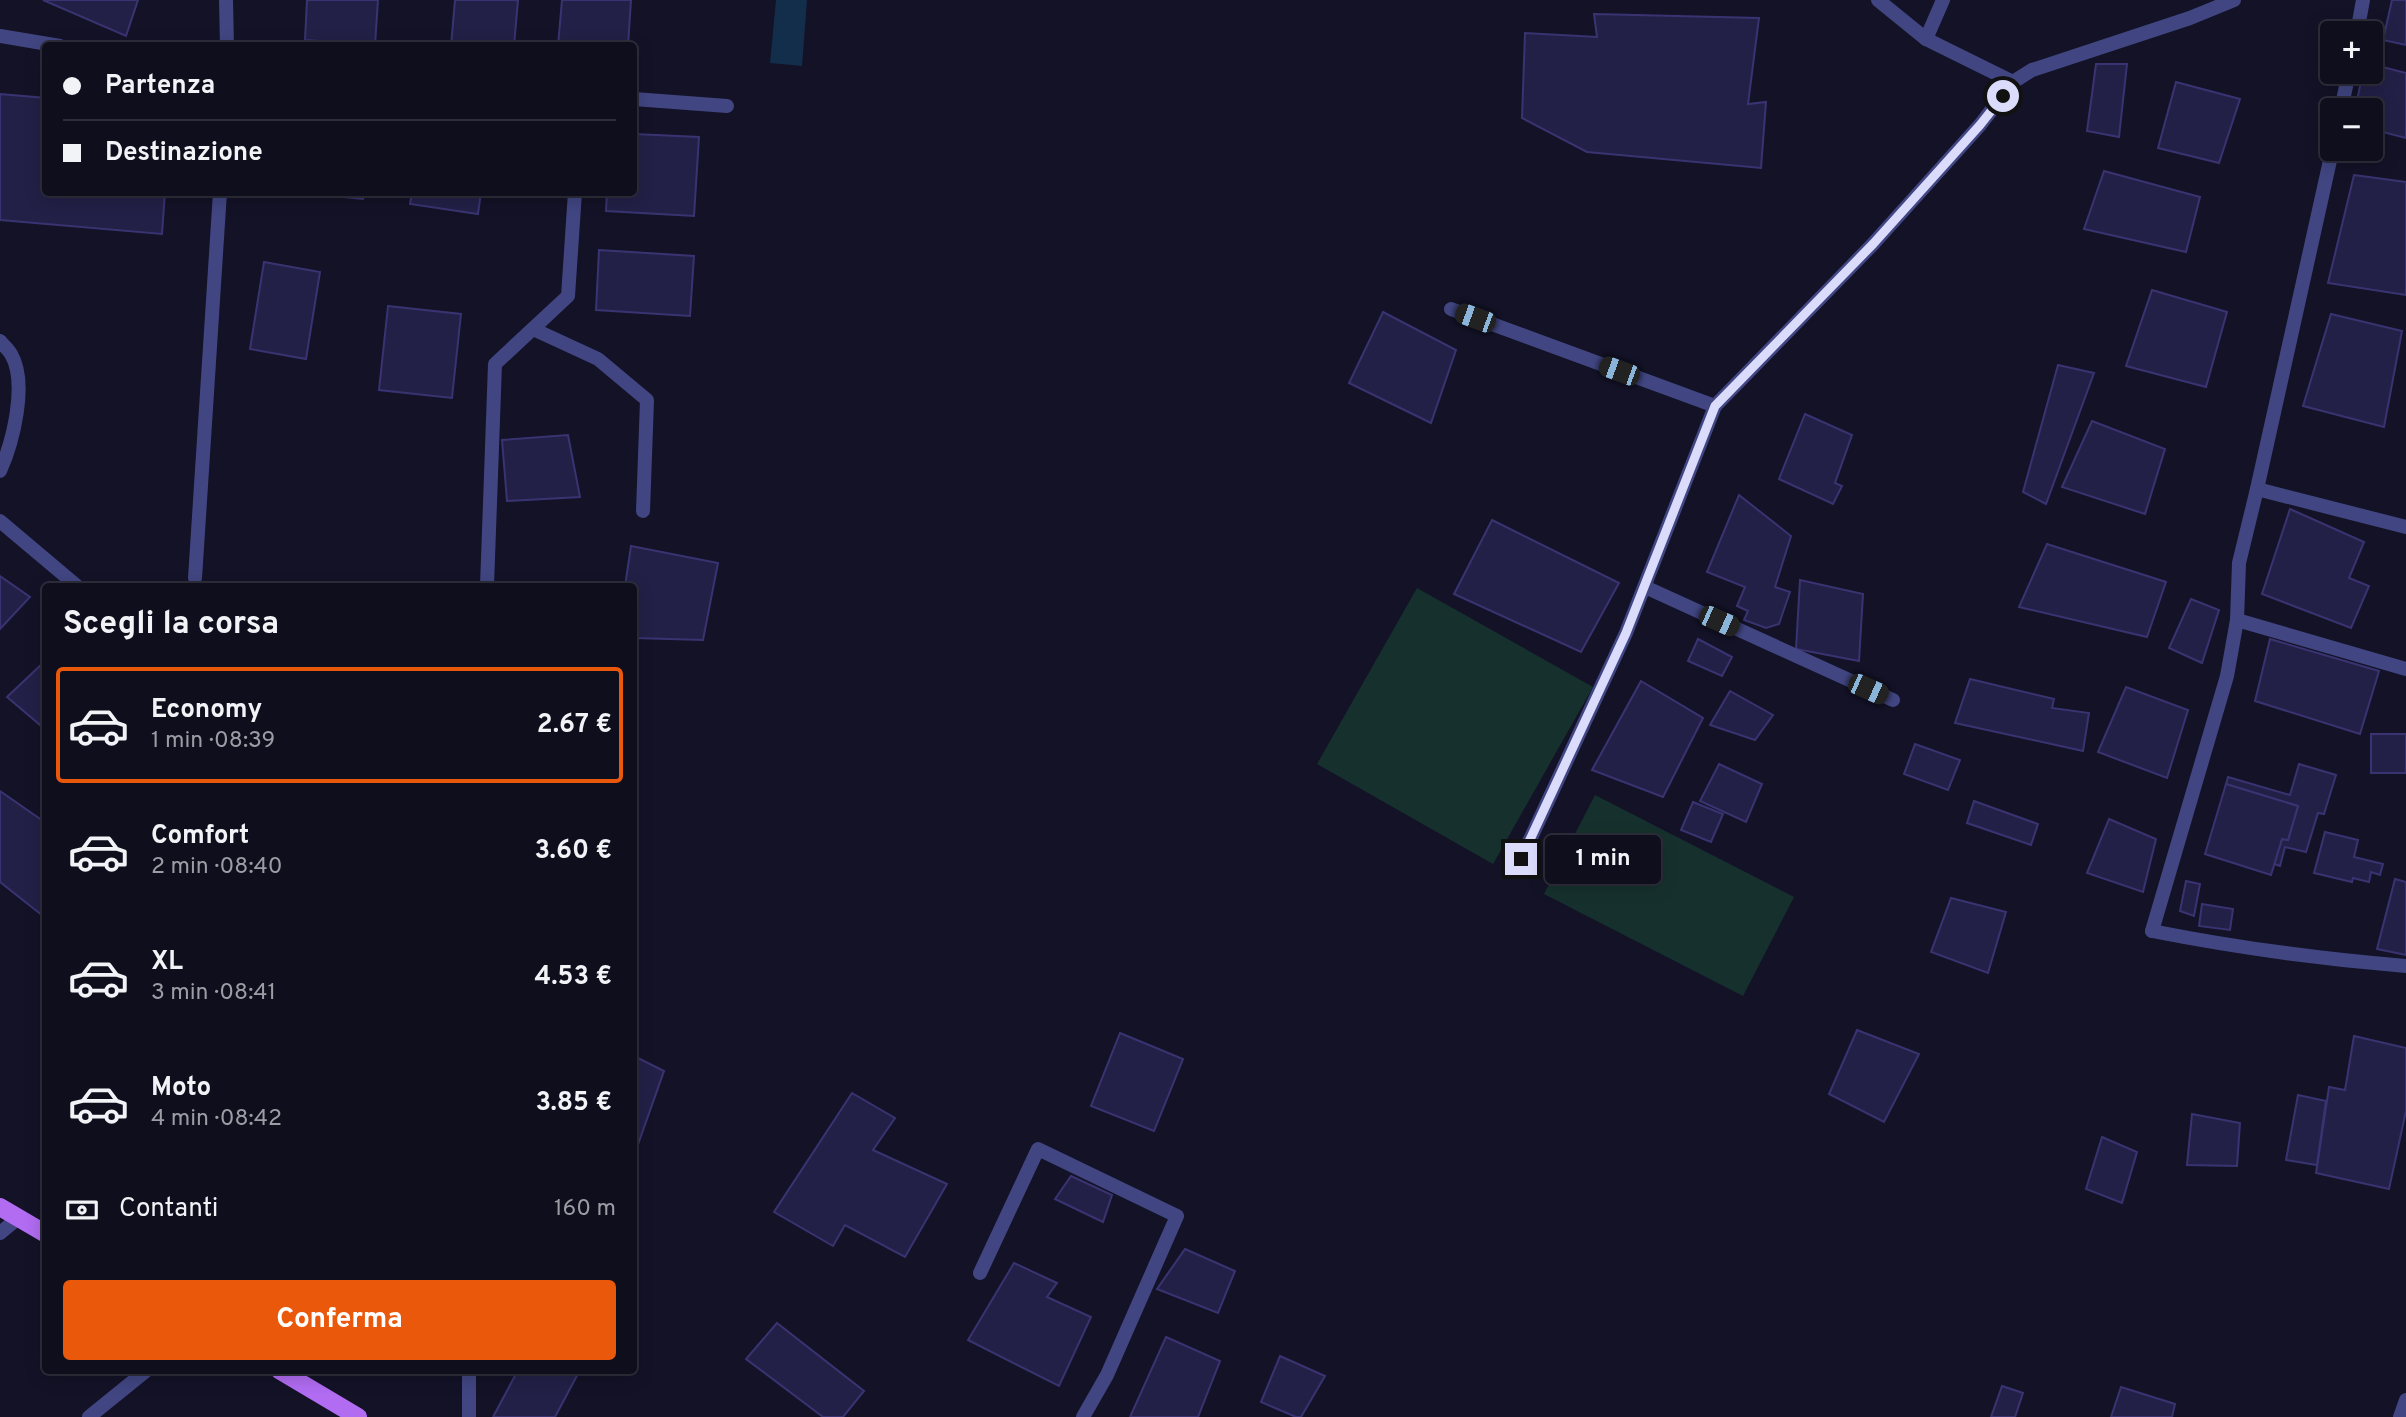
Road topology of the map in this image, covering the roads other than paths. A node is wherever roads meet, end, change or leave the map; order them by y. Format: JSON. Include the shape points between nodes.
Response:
{"nodes":[{"id":1,"x":226,"y":0,"type":"edge"},
{"id":2,"x":1878,"y":0,"type":"edge"},
{"id":3,"x":1943,"y":0,"type":"edge"},
{"id":4,"x":2234,"y":0,"type":"edge"},
{"id":5,"x":2363,"y":0,"type":"edge"},
{"id":6,"x":2359,"y":21,"type":"edge"},
{"id":7,"x":0,"y":36,"type":"edge"},
{"id":8,"x":1926,"y":38,"type":"junction"},
{"id":9,"x":227,"y":42,"type":"edge"},
{"id":10,"x":42,"y":43,"type":"edge"},
{"id":11,"x":2013,"y":82,"type":"junction"},
{"id":12,"x":637,"y":99,"type":"edge"},
{"id":13,"x":727,"y":106,"type":"dead end"},
{"id":14,"x":2330,"y":161,"type":"edge"},
{"id":15,"x":220,"y":196,"type":"edge"},
{"id":16,"x":575,"y":196,"type":"edge"},
{"id":17,"x":1451,"y":309,"type":"dead end"},
{"id":18,"x":533,"y":329,"type":"junction"},
{"id":19,"x":0,"y":341,"type":"edge"},
{"id":20,"x":1715,"y":406,"type":"junction"},
{"id":21,"x":0,"y":471,"type":"edge"},
{"id":22,"x":2257,"y":489,"type":"junction"},
{"id":23,"x":642,"y":511,"type":"dead end"},
{"id":24,"x":0,"y":521,"type":"edge"},
{"id":25,"x":2406,"y":527,"type":"edge"},
{"id":26,"x":195,"y":578,"type":"dead end"},
{"id":27,"x":73,"y":583,"type":"edge"},
{"id":28,"x":487,"y":583,"type":"edge"},
{"id":29,"x":1645,"y":587,"type":"junction"},
{"id":30,"x":2236,"y":620,"type":"junction"},
{"id":31,"x":2406,"y":669,"type":"edge"},
{"id":32,"x":1893,"y":700,"type":"dead end"},
{"id":33,"x":1521,"y":859,"type":"dead end"},
{"id":34,"x":2406,"y":966,"type":"edge"},
{"id":35,"x":0,"y":1207,"type":"edge"},
{"id":36,"x":18,"y":1218,"type":"junction"},
{"id":37,"x":42,"y":1232,"type":"edge"},
{"id":38,"x":0,"y":1233,"type":"edge"},
{"id":39,"x":979,"y":1273,"type":"dead end"},
{"id":40,"x":142,"y":1374,"type":"edge"},
{"id":41,"x":286,"y":1374,"type":"edge"},
{"id":42,"x":468,"y":1374,"type":"edge"},
{"id":43,"x":2406,"y":1400,"type":"edge"},
{"id":44,"x":89,"y":1417,"type":"edge"},
{"id":45,"x":359,"y":1417,"type":"edge"},
{"id":46,"x":469,"y":1417,"type":"edge"},
{"id":47,"x":1083,"y":1417,"type":"edge"},
{"id":48,"x":2400,"y":1417,"type":"edge"}],
"edges":[{"from":1,"to":9,"type":"street"},
{"from":2,"to":8,"type":"street"},
{"from":3,"to":8,"type":"street"},
{"from":4,"to":11,"type":"street","via":[[2032,69]]},
{"from":5,"to":6,"type":"street"},
{"from":7,"to":10,"type":"street"},
{"from":8,"to":11,"type":"street"},
{"from":11,"to":20,"type":"street","via":[[1873,244]]},
{"from":12,"to":13,"type":"street"},
{"from":14,"to":22,"type":"street"},
{"from":15,"to":26,"type":"street"},
{"from":16,"to":18,"type":"street","via":[[568,296]]},
{"from":17,"to":20,"type":"street"},
{"from":18,"to":23,"type":"street","via":[[598,359],[647,400]]},
{"from":18,"to":28,"type":"street","via":[[495,365]]},
{"from":19,"to":21,"type":"street","via":[[12,354],[19,385],[15,425]]},
{"from":20,"to":29,"type":"street"},
{"from":22,"to":25,"type":"street"},
{"from":22,"to":30,"type":"street","via":[[2239,563]]},
{"from":24,"to":27,"type":"street"},
{"from":29,"to":32,"type":"street"},
{"from":29,"to":33,"type":"street"},
{"from":30,"to":31,"type":"street"},
{"from":30,"to":34,"type":"street","via":[[2227,676],[2152,931],[2243,949]]},
{"from":35,"to":36,"type":"main road"},
{"from":36,"to":37,"type":"main road"},
{"from":36,"to":38,"type":"street"},
{"from":39,"to":47,"type":"street","via":[[1038,1149],[1177,1216],[1107,1375]]},
{"from":40,"to":44,"type":"street"},
{"from":41,"to":45,"type":"main road"},
{"from":42,"to":46,"type":"street"},
{"from":43,"to":48,"type":"street"}]}
